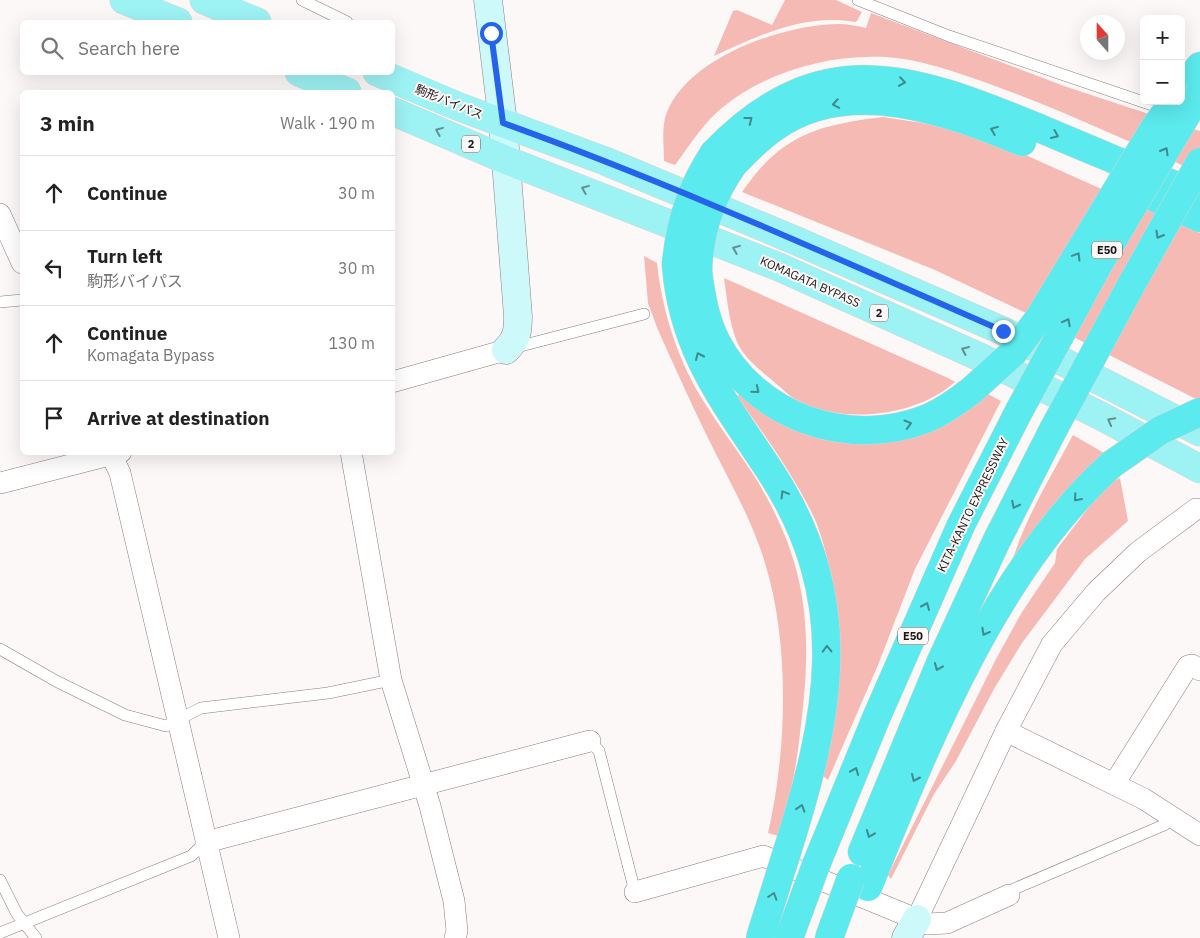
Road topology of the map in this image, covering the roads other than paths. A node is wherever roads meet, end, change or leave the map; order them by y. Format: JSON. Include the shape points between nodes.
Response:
{"nodes":[{"id":1,"x":109,"y":0,"type":"edge"},
{"id":2,"x":204,"y":0,"type":"edge"},
{"id":3,"x":302,"y":0,"type":"edge"},
{"id":4,"x":488,"y":0,"type":"edge"},
{"id":5,"x":858,"y":0,"type":"edge"},
{"id":6,"x":135,"y":5,"type":"edge"},
{"id":7,"x":173,"y":20,"type":"edge"},
{"id":8,"x":252,"y":20,"type":"edge"},
{"id":9,"x":343,"y":20,"type":"edge"},
{"id":10,"x":1200,"y":66,"type":"edge"},
{"id":11,"x":306,"y":75,"type":"edge"},
{"id":12,"x":384,"y":75,"type":"edge"},
{"id":13,"x":1185,"y":86,"type":"edge"},
{"id":14,"x":342,"y":90,"type":"edge"},
{"id":15,"x":1200,"y":92,"type":"edge"},
{"id":16,"x":1171,"y":105,"type":"edge"},
{"id":17,"x":395,"y":112,"type":"edge"},
{"id":18,"x":1200,"y":122,"type":"edge"},
{"id":19,"x":503,"y":123,"type":"junction"},
{"id":20,"x":723,"y":159,"type":"junction"},
{"id":21,"x":506,"y":160,"type":"junction"},
{"id":22,"x":1200,"y":162,"type":"edge"},
{"id":23,"x":1200,"y":196,"type":"edge"},
{"id":24,"x":0,"y":214,"type":"edge"},
{"id":25,"x":1200,"y":218,"type":"edge"},
{"id":26,"x":16,"y":232,"type":"edge"},
{"id":27,"x":20,"y":253,"type":"edge"},
{"id":28,"x":687,"y":268,"type":"junction"},
{"id":29,"x":20,"y":300,"type":"edge"},
{"id":30,"x":0,"y":302,"type":"edge"},
{"id":31,"x":644,"y":314,"type":"dead end"},
{"id":32,"x":506,"y":350,"type":"junction"},
{"id":33,"x":395,"y":381,"type":"edge"},
{"id":34,"x":1200,"y":412,"type":"edge"},
{"id":35,"x":1200,"y":432,"type":"edge"},
{"id":36,"x":106,"y":455,"type":"edge"},
{"id":37,"x":115,"y":455,"type":"edge"},
{"id":38,"x":352,"y":455,"type":"edge"},
{"id":39,"x":1200,"y":469,"type":"edge"},
{"id":40,"x":0,"y":483,"type":"edge"},
{"id":41,"x":1196,"y":509,"type":"dead end"},
{"id":42,"x":0,"y":649,"type":"edge"},
{"id":43,"x":1200,"y":670,"type":"edge"},
{"id":44,"x":391,"y":680,"type":"junction"},
{"id":45,"x":177,"y":721,"type":"junction"},
{"id":46,"x":1006,"y":730,"type":"junction"},
{"id":47,"x":590,"y":741,"type":"joint"},
{"id":48,"x":1114,"y":784,"type":"junction"},
{"id":49,"x":422,"y":785,"type":"junction"},
{"id":50,"x":1173,"y":816,"type":"junction"},
{"id":51,"x":1200,"y":834,"type":"edge"},
{"id":52,"x":206,"y":842,"type":"junction"},
{"id":53,"x":0,"y":880,"type":"edge"},
{"id":54,"x":860,"y":883,"type":"junction"},
{"id":55,"x":635,"y":892,"type":"joint"},
{"id":56,"x":1009,"y":895,"type":"joint"},
{"id":57,"x":25,"y":923,"type":"junction"},
{"id":58,"x":911,"y":929,"type":"edge"},
{"id":59,"x":0,"y":934,"type":"edge"},
{"id":60,"x":36,"y":938,"type":"edge"},
{"id":61,"x":229,"y":938,"type":"edge"},
{"id":62,"x":455,"y":938,"type":"edge"},
{"id":63,"x":760,"y":938,"type":"edge"},
{"id":64,"x":789,"y":938,"type":"edge"},
{"id":65,"x":829,"y":938,"type":"edge"},
{"id":66,"x":849,"y":938,"type":"edge"}],
"edges":[{"from":1,"to":6,"type":"main road"},
{"from":2,"to":8,"type":"main road"},
{"from":3,"to":9,"type":"lane"},
{"from":4,"to":19,"type":"street"},
{"from":5,"to":18,"type":"lane","via":[[948,36]]},
{"from":6,"to":7,"type":"main road"},
{"from":10,"to":13,"type":"highway"},
{"from":11,"to":14,"type":"main road"},
{"from":12,"to":19,"type":"main road","name":"駒形バイパス"},
{"from":64,"to":15,"type":"highway","name":"KITA-KANTO EXPRESSWAY","number":"E50","one_way":true,"bridge":true,"via":[[877,716],[961,525],[1097,267]]},
{"from":28,"to":16,"type":"highway","one_way":true,"bridge":true,"via":[[700,293],[716,340],[729,362],[750,385],[792,415],[837,429],[876,431],[928,418],[950,407],[1014,352],[1039,318]]},
{"from":21,"to":17,"type":"main road","number":"2","one_way":true},
{"from":19,"to":21,"type":"street"},
{"from":19,"to":35,"type":"main road","name":"駒形バイパス","via":[[605,161],[781,234],[1003,331]]},
{"from":20,"to":23,"type":"highway","one_way":true,"via":[[737,130],[760,111],[785,97],[839,80],[869,79],[933,88],[975,101]]},
{"from":25,"to":20,"type":"highway","one_way":true,"via":[[987,127],[914,105],[882,101],[823,106],[798,115]]},
{"from":20,"to":28,"type":"highway","bridge":true,"via":[[699,250]]},
{"from":21,"to":32,"type":"street","via":[[518,331]]},
{"from":39,"to":21,"type":"main road","number":"2","one_way":true,"via":[[1100,415],[990,362],[780,267]]},
{"from":22,"to":54,"type":"highway","number":"E50","one_way":true,"bridge":true,"via":[[1053,430],[996,542],[941,661]]},
{"from":24,"to":26,"type":"street"},
{"from":26,"to":27,"type":"street"},
{"from":63,"to":28,"type":"highway","one_way":true,"bridge":true,"via":[[807,788],[819,735],[826,687],[825,611],[807,543],[792,508],[717,391],[689,334],[678,292]]},
{"from":29,"to":30,"type":"lane"},
{"from":31,"to":32,"type":"lane"},
{"from":32,"to":33,"type":"street"},
{"from":34,"to":54,"type":"highway","one_way":true,"bridge":true,"via":[[1161,430],[1112,464],[1089,485],[1029,558],[942,716]]},
{"from":36,"to":40,"type":"street"},
{"from":37,"to":45,"type":"street"},
{"from":38,"to":44,"type":"street"},
{"from":41,"to":46,"type":"street","via":[[1138,552],[1096,592],[1052,644]]},
{"from":42,"to":45,"type":"lane","via":[[125,716],[166,726]]},
{"from":43,"to":48,"type":"street","via":[[1188,666]]},
{"from":44,"to":45,"type":"lane","via":[[328,692],[201,708]]},
{"from":44,"to":49,"type":"street"},
{"from":45,"to":52,"type":"street"},
{"from":46,"to":48,"type":"street"},
{"from":46,"to":58,"type":"street"},
{"from":47,"to":49,"type":"street"},
{"from":47,"to":55,"type":"lane","via":[[599,750]]},
{"from":48,"to":50,"type":"street"},
{"from":49,"to":52,"type":"street"},
{"from":49,"to":62,"type":"street","via":[[454,902]]},
{"from":50,"to":51,"type":"street"},
{"from":50,"to":56,"type":"lane","via":[[1164,825],[1014,889]]},
{"from":52,"to":57,"type":"lane","via":[[191,856]]},
{"from":52,"to":61,"type":"street"},
{"from":53,"to":57,"type":"lane"},
{"from":54,"to":65,"type":"highway","number":"E50","bridge":true},
{"from":54,"to":66,"type":"highway"},
{"from":55,"to":58,"type":"street","via":[[763,856]]},
{"from":56,"to":58,"type":"street","via":[[947,923]]},
{"from":57,"to":59,"type":"lane"},
{"from":57,"to":60,"type":"lane"}]}
